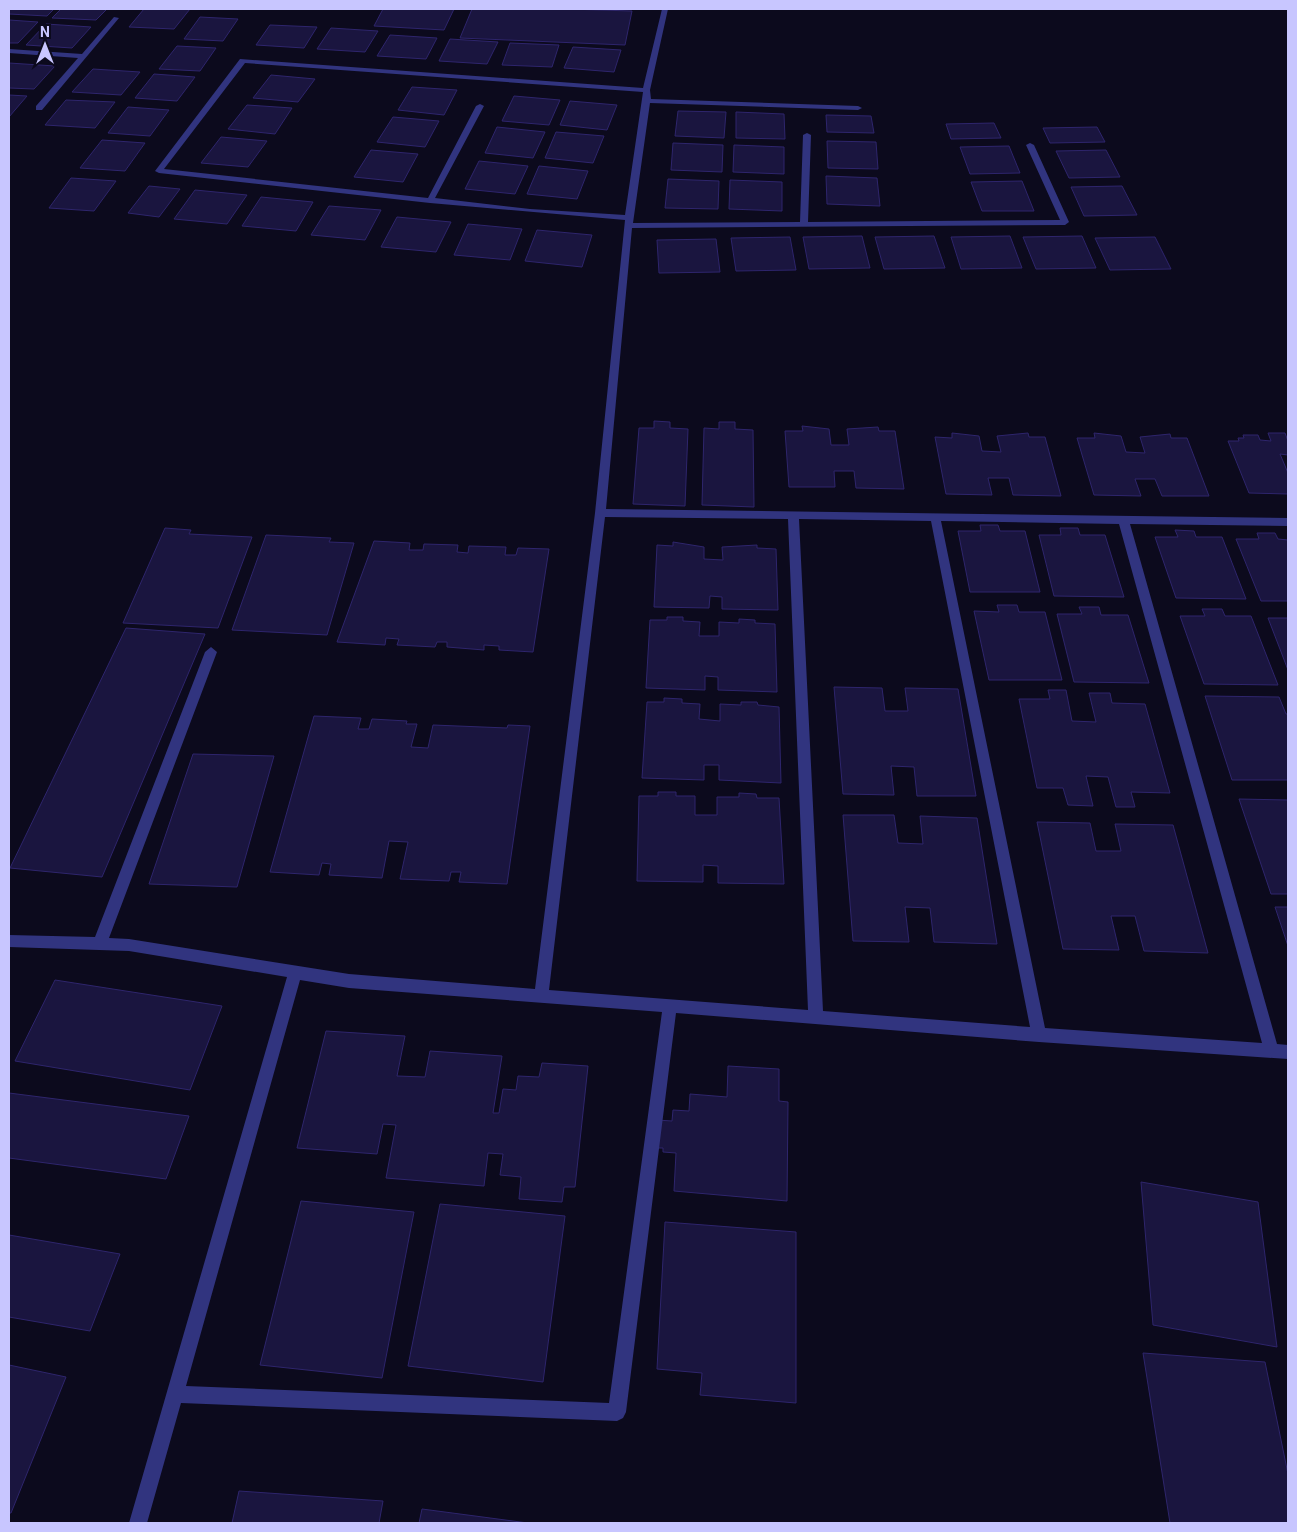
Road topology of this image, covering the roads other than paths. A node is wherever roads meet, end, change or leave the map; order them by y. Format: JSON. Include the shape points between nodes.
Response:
{"nodes":[{"id":1,"x":665,"y":9,"type":"edge"},
{"id":2,"x":116,"y":18,"type":"dead end"},
{"id":3,"x":9,"y":51,"type":"edge"},
{"id":4,"x":83,"y":56,"type":"junction"},
{"id":5,"x":646,"y":90,"type":"junction"},
{"id":6,"x":646,"y":101,"type":"junction"},
{"id":7,"x":480,"y":106,"type":"dead end"},
{"id":8,"x":39,"y":108,"type":"dead end"},
{"id":9,"x":858,"y":108,"type":"dead end"},
{"id":10,"x":807,"y":135,"type":"dead end"},
{"id":11,"x":1030,"y":145,"type":"dead end"},
{"id":12,"x":430,"y":201,"type":"junction"},
{"id":13,"x":629,"y":222,"type":"junction"},
{"id":14,"x":804,"y":223,"type":"junction"},
{"id":15,"x":600,"y":512,"type":"junction"},
{"id":16,"x":793,"y":515,"type":"junction"},
{"id":17,"x":935,"y":517,"type":"junction"},
{"id":18,"x":1123,"y":520,"type":"junction"},
{"id":19,"x":1288,"y":522,"type":"edge"},
{"id":20,"x":211,"y":652,"type":"dead end"},
{"id":21,"x":9,"y":941,"type":"edge"},
{"id":22,"x":99,"y":945,"type":"junction"},
{"id":23,"x":295,"y":973,"type":"junction"},
{"id":24,"x":541,"y":996,"type":"junction"},
{"id":25,"x":670,"y":1006,"type":"junction"},
{"id":26,"x":816,"y":1018,"type":"junction"},
{"id":27,"x":1039,"y":1035,"type":"junction"},
{"id":28,"x":1272,"y":1051,"type":"junction"},
{"id":29,"x":1288,"y":1052,"type":"edge"},
{"id":30,"x":175,"y":1394,"type":"junction"},
{"id":31,"x":138,"y":1523,"type":"edge"}],
"edges":[{"from":1,"to":5,"type":"street"},
{"from":2,"to":4,"type":"street"},
{"from":3,"to":4,"type":"street"},
{"from":4,"to":8,"type":"street"},
{"from":5,"to":6,"type":"street"},
{"from":5,"to":12,"type":"street","via":[[243,60],[159,171]]},
{"from":6,"to":9,"type":"street"},
{"from":6,"to":13,"type":"street"},
{"from":7,"to":12,"type":"street"},
{"from":10,"to":14,"type":"street"},
{"from":11,"to":14,"type":"street","via":[[1065,222]]},
{"from":12,"to":13,"type":"street"},
{"from":13,"to":14,"type":"street"},
{"from":13,"to":15,"type":"street"},
{"from":15,"to":16,"type":"street"},
{"from":15,"to":24,"type":"street"},
{"from":16,"to":17,"type":"street"},
{"from":16,"to":26,"type":"street"},
{"from":17,"to":18,"type":"street"},
{"from":17,"to":27,"type":"street"},
{"from":18,"to":19,"type":"street"},
{"from":18,"to":28,"type":"street"},
{"from":20,"to":22,"type":"street"},
{"from":21,"to":22,"type":"street"},
{"from":22,"to":23,"type":"street","via":[[130,945]]},
{"from":23,"to":24,"type":"street","via":[[349,981]]},
{"from":23,"to":30,"type":"street"},
{"from":24,"to":25,"type":"street"},
{"from":25,"to":26,"type":"street"},
{"from":25,"to":30,"type":"street","via":[[617,1412]]},
{"from":26,"to":27,"type":"street"},
{"from":27,"to":28,"type":"street"},
{"from":28,"to":29,"type":"street"},
{"from":30,"to":31,"type":"street"}]}
